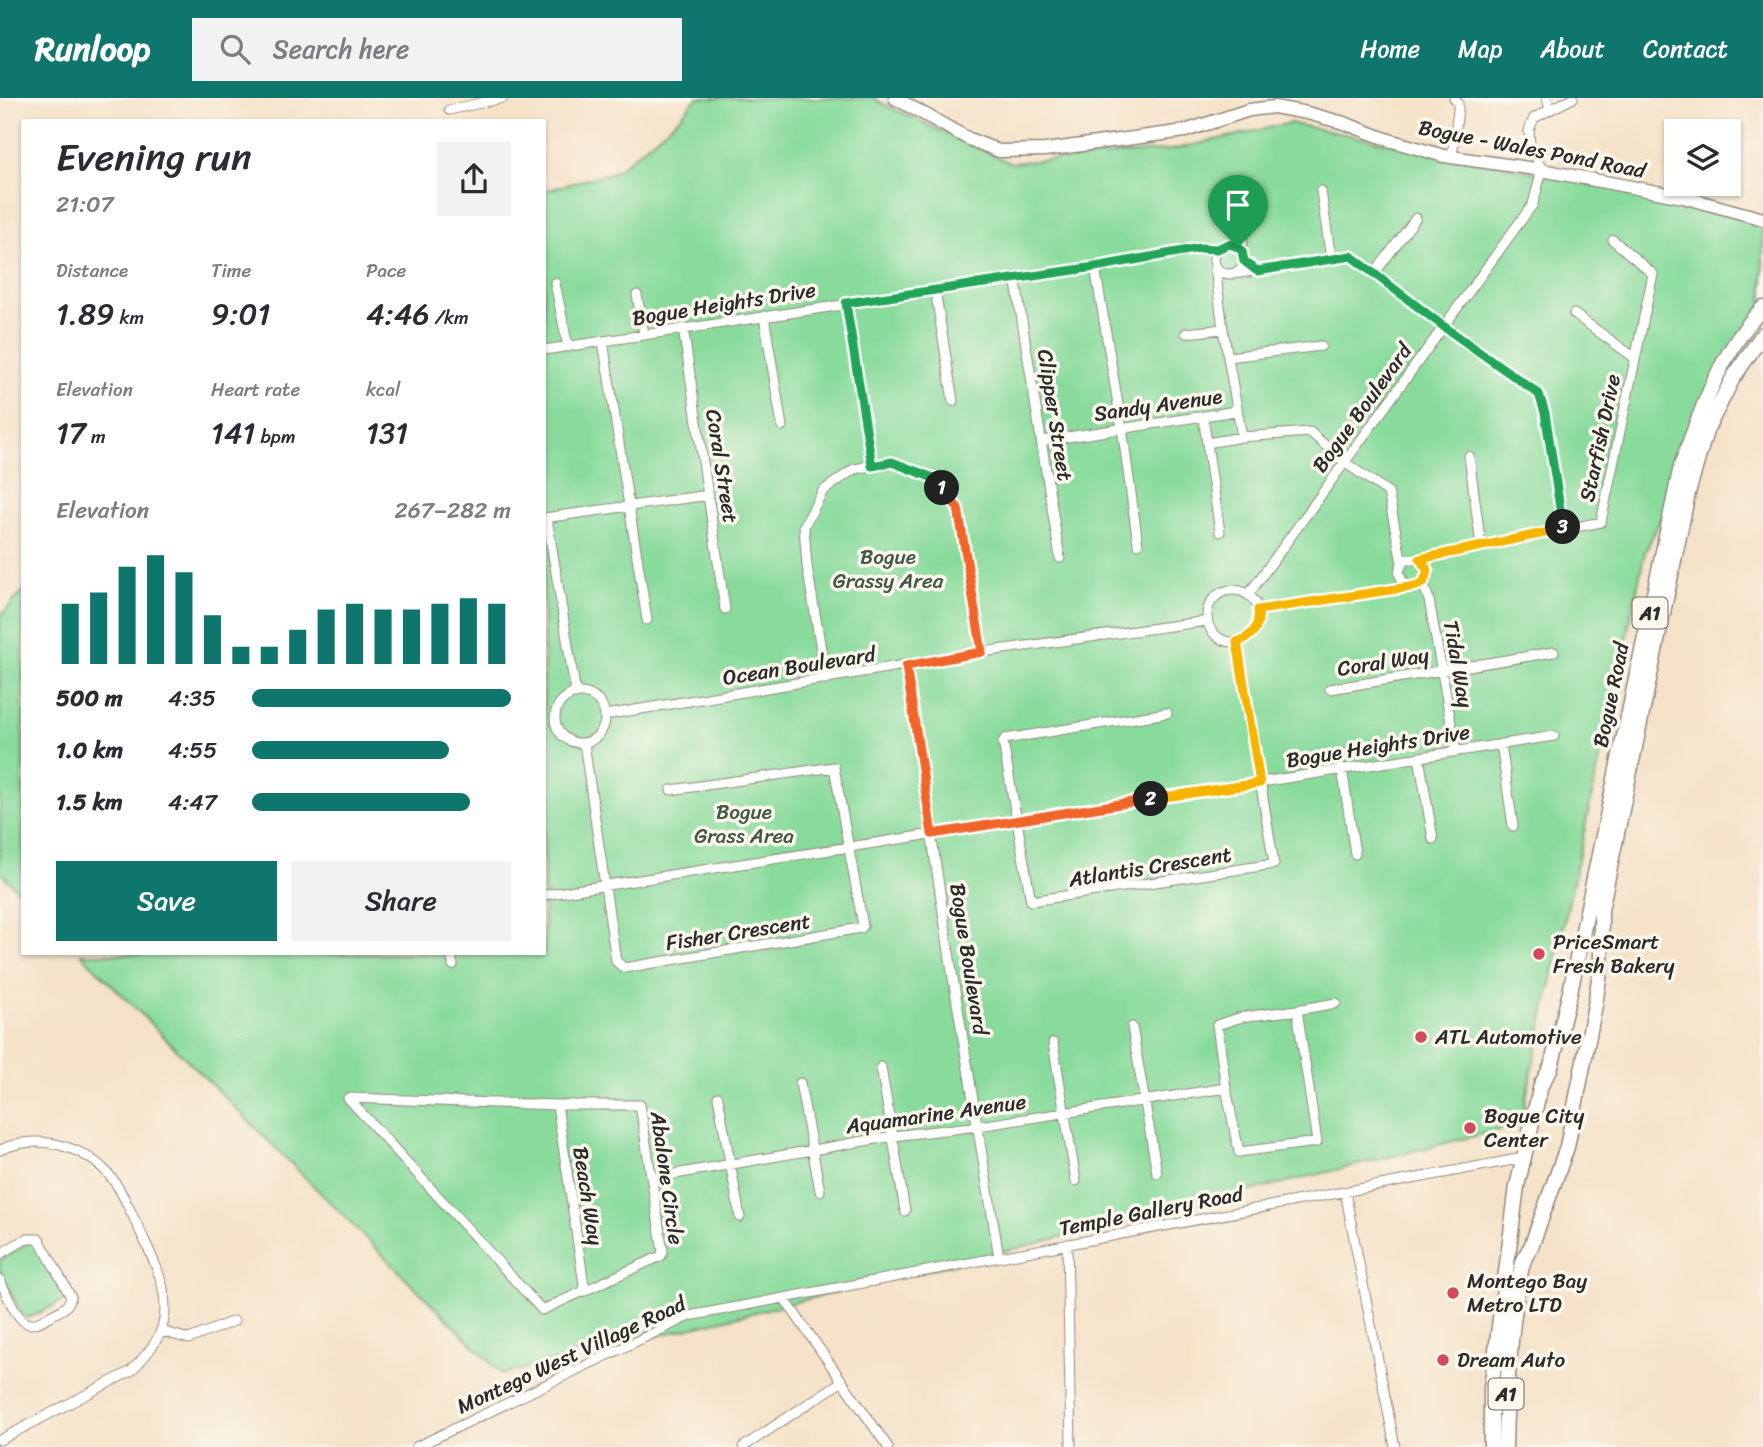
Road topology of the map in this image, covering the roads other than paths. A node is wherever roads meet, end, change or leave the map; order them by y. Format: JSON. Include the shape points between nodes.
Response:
{"nodes":[{"id":1,"x":503,"y":98,"type":"edge"},
{"id":2,"x":895,"y":98,"type":"edge"},
{"id":3,"x":1454,"y":98,"type":"edge"},
{"id":4,"x":1547,"y":98,"type":"edge"},
{"id":5,"x":1573,"y":98,"type":"edge"},
{"id":6,"x":449,"y":110,"type":"dead end"},
{"id":7,"x":1550,"y":110,"type":"junction"},
{"id":8,"x":1452,"y":157,"type":"junction"},
{"id":9,"x":1542,"y":170,"type":"junction"},
{"id":10,"x":1234,"y":188,"type":"dead end"},
{"id":11,"x":1321,"y":191,"type":"dead end"},
{"id":12,"x":1416,"y":218,"type":"dead end"},
{"id":13,"x":1763,"y":219,"type":"edge"},
{"id":14,"x":1243,"y":234,"type":"junction"},
{"id":15,"x":1613,"y":240,"type":"dead end"},
{"id":16,"x":1233,"y":244,"type":"junction"},
{"id":17,"x":1200,"y":248,"type":"junction"},
{"id":18,"x":1217,"y":249,"type":"junction"},
{"id":19,"x":1243,"y":256,"type":"junction"},
{"id":20,"x":1331,"y":259,"type":"junction"},
{"id":21,"x":1214,"y":265,"type":"junction"},
{"id":22,"x":1095,"y":267,"type":"junction"},
{"id":23,"x":1257,"y":271,"type":"junction"},
{"id":24,"x":1230,"y":274,"type":"junction"},
{"id":25,"x":1374,"y":274,"type":"junction"},
{"id":26,"x":1015,"y":277,"type":"junction"},
{"id":27,"x":555,"y":283,"type":"dead end"},
{"id":28,"x":1216,"y":284,"type":"junction"},
{"id":29,"x":934,"y":289,"type":"junction"},
{"id":30,"x":637,"y":295,"type":"dead end"},
{"id":31,"x":846,"y":303,"type":"junction"},
{"id":32,"x":1763,"y":308,"type":"edge"},
{"id":33,"x":1574,"y":314,"type":"dead end"},
{"id":34,"x":764,"y":316,"type":"junction"},
{"id":35,"x":1443,"y":326,"type":"junction"},
{"id":36,"x":683,"y":328,"type":"junction"},
{"id":37,"x":1223,"y":329,"type":"junction"},
{"id":38,"x":644,"y":334,"type":"junction"},
{"id":39,"x":1186,"y":334,"type":"dead end"},
{"id":40,"x":1763,"y":334,"type":"edge"},
{"id":41,"x":603,"y":341,"type":"junction"},
{"id":42,"x":1321,"y":346,"type":"dead end"},
{"id":43,"x":568,"y":347,"type":"junction"},
{"id":44,"x":546,"y":351,"type":"edge"},
{"id":45,"x":1227,"y":357,"type":"junction"},
{"id":46,"x":1635,"y":358,"type":"junction"},
{"id":47,"x":953,"y":401,"type":"dead end"},
{"id":48,"x":1237,"y":411,"type":"junction"},
{"id":49,"x":1203,"y":416,"type":"junction"},
{"id":50,"x":782,"y":426,"type":"dead end"},
{"id":51,"x":1122,"y":428,"type":"junction"},
{"id":52,"x":1242,"y":437,"type":"junction"},
{"id":53,"x":1042,"y":441,"type":"junction"},
{"id":54,"x":1207,"y":443,"type":"junction"},
{"id":55,"x":1469,"y":456,"type":"dead end"},
{"id":56,"x":1344,"y":462,"type":"junction"},
{"id":57,"x":872,"y":466,"type":"junction"},
{"id":58,"x":709,"y":495,"type":"junction"},
{"id":59,"x":629,"y":506,"type":"junction"},
{"id":60,"x":546,"y":518,"type":"edge"},
{"id":61,"x":1563,"y":529,"type":"junction"},
{"id":62,"x":1220,"y":532,"type":"dead end"},
{"id":63,"x":1138,"y":544,"type":"dead end"},
{"id":64,"x":1481,"y":546,"type":"junction"},
{"id":65,"x":548,"y":555,"type":"edge"},
{"id":66,"x":1060,"y":558,"type":"dead end"},
{"id":67,"x":1420,"y":559,"type":"junction"},
{"id":68,"x":1402,"y":563,"type":"junction"},
{"id":69,"x":1423,"y":583,"type":"junction"},
{"id":70,"x":1409,"y":586,"type":"junction"},
{"id":71,"x":1248,"y":595,"type":"junction"},
{"id":72,"x":725,"y":609,"type":"dead end"},
{"id":73,"x":1258,"y":610,"type":"junction"},
{"id":74,"x":647,"y":620,"type":"dead end"},
{"id":75,"x":1207,"y":621,"type":"junction"},
{"id":76,"x":1237,"y":642,"type":"junction"},
{"id":77,"x":982,"y":652,"type":"junction"},
{"id":78,"x":1554,"y":652,"type":"dead end"},
{"id":79,"x":906,"y":666,"type":"junction"},
{"id":80,"x":1442,"y":670,"type":"junction"},
{"id":81,"x":826,"y":679,"type":"junction"},
{"id":82,"x":1330,"y":689,"type":"dead end"},
{"id":83,"x":576,"y":694,"type":"junction"},
{"id":84,"x":1167,"y":713,"type":"dead end"},
{"id":85,"x":605,"y":715,"type":"junction"},
{"id":86,"x":555,"y":723,"type":"junction"},
{"id":87,"x":546,"y":725,"type":"edge"},
{"id":88,"x":1554,"y":736,"type":"dead end"},
{"id":89,"x":584,"y":743,"type":"junction"},
{"id":90,"x":1501,"y":744,"type":"junction"},
{"id":91,"x":1456,"y":751,"type":"junction"},
{"id":92,"x":1419,"y":757,"type":"junction"},
{"id":93,"x":1342,"y":768,"type":"junction"},
{"id":94,"x":1260,"y":783,"type":"junction"},
{"id":95,"x":671,"y":790,"type":"dead end"},
{"id":96,"x":1018,"y":819,"type":"junction"},
{"id":97,"x":1513,"y":826,"type":"dead end"},
{"id":98,"x":932,"y":834,"type":"junction"},
{"id":99,"x":1433,"y":839,"type":"dead end"},
{"id":100,"x":848,"y":848,"type":"junction"},
{"id":101,"x":1355,"y":854,"type":"dead end"},
{"id":102,"x":605,"y":886,"type":"junction"},
{"id":103,"x":546,"y":895,"type":"edge"},
{"id":104,"x":452,"y":955,"type":"edge"},
{"id":105,"x":453,"y":965,"type":"dead end"},
{"id":106,"x":1336,"y":1003,"type":"dead end"},
{"id":107,"x":1297,"y":1010,"type":"junction"},
{"id":108,"x":1132,"y":1027,"type":"dead end"},
{"id":109,"x":1053,"y":1042,"type":"dead end"},
{"id":110,"x":881,"y":1067,"type":"dead end"},
{"id":111,"x":800,"y":1083,"type":"dead end"},
{"id":112,"x":1226,"y":1088,"type":"junction"},
{"id":113,"x":718,"y":1097,"type":"dead end"},
{"id":114,"x":1144,"y":1099,"type":"junction"},
{"id":115,"x":557,"y":1105,"type":"junction"},
{"id":116,"x":1064,"y":1113,"type":"junction"},
{"id":117,"x":979,"y":1126,"type":"junction"},
{"id":118,"x":893,"y":1136,"type":"junction"},
{"id":119,"x":0,"y":1150,"type":"edge"},
{"id":120,"x":813,"y":1150,"type":"junction"},
{"id":121,"x":1523,"y":1158,"type":"junction"},
{"id":122,"x":730,"y":1166,"type":"junction"},
{"id":123,"x":1157,"y":1173,"type":"dead end"},
{"id":124,"x":652,"y":1178,"type":"junction"},
{"id":125,"x":1076,"y":1181,"type":"dead end"},
{"id":126,"x":820,"y":1191,"type":"dead end"},
{"id":127,"x":1345,"y":1192,"type":"junction"},
{"id":128,"x":905,"y":1212,"type":"dead end"},
{"id":129,"x":740,"y":1217,"type":"dead end"},
{"id":130,"x":1066,"y":1244,"type":"junction"},
{"id":131,"x":0,"y":1254,"type":"edge"},
{"id":132,"x":999,"y":1257,"type":"junction"},
{"id":133,"x":0,"y":1280,"type":"edge"},
{"id":134,"x":586,"y":1292,"type":"junction"},
{"id":135,"x":4,"y":1295,"type":"edge"},
{"id":136,"x":784,"y":1298,"type":"junction"},
{"id":137,"x":234,"y":1321,"type":"dead end"},
{"id":138,"x":161,"y":1331,"type":"junction"},
{"id":139,"x":842,"y":1382,"type":"junction"},
{"id":140,"x":0,"y":1440,"type":"edge"},
{"id":141,"x":416,"y":1447,"type":"edge"},
{"id":142,"x":743,"y":1447,"type":"edge"},
{"id":143,"x":888,"y":1447,"type":"edge"},
{"id":144,"x":1071,"y":1447,"type":"edge"},
{"id":145,"x":1395,"y":1447,"type":"edge"},
{"id":146,"x":1490,"y":1447,"type":"edge"},
{"id":147,"x":1505,"y":1447,"type":"edge"}],
"edges":[{"from":1,"to":6,"type":"street"},
{"from":2,"to":8,"type":"street","name":"Bogue - Wales Pond Road","via":[[999,151],[1045,150],[1185,131],[1273,107],[1344,123]]},
{"from":3,"to":8,"type":"street","via":[[1458,110]]},
{"from":4,"to":7,"type":"street"},
{"from":5,"to":7,"type":"street"},
{"from":7,"to":9,"type":"street","via":[[1534,118],[1529,131]]},
{"from":8,"to":9,"type":"street","name":"Bogue - Wales Pond Road"},
{"from":9,"to":13,"type":"street","name":"Bogue - Wales Pond Road","via":[[1683,197]]},
{"from":9,"to":35,"type":"street","name":"Bogue Boulevard","via":[[1533,204]]},
{"from":10,"to":14,"type":"street"},
{"from":11,"to":20,"type":"street"},
{"from":12,"to":25,"type":"street"},
{"from":14,"to":16,"type":"street"},
{"from":14,"to":19,"type":"street"},
{"from":15,"to":46,"type":"street","name":"Starfish Drive","via":[[1653,274]]},
{"from":16,"to":18,"type":"street"},
{"from":16,"to":19,"type":"street"},
{"from":17,"to":18,"type":"street","name":"Bogue Heights Drive"},
{"from":17,"to":21,"type":"street"},
{"from":17,"to":22,"type":"street","name":"Bogue Heights Drive"},
{"from":18,"to":21,"type":"street"},
{"from":19,"to":23,"type":"street"},
{"from":19,"to":24,"type":"street","via":[[1240,270]]},
{"from":20,"to":23,"type":"street"},
{"from":20,"to":25,"type":"street","via":[[1351,256]]},
{"from":21,"to":24,"type":"street"},
{"from":21,"to":28,"type":"street","name":"Sandy Avenue"},
{"from":22,"to":26,"type":"street","name":"Bogue Heights Drive"},
{"from":22,"to":51,"type":"street"},
{"from":23,"to":24,"type":"street"},
{"from":24,"to":28,"type":"street"},
{"from":25,"to":35,"type":"street"},
{"from":26,"to":29,"type":"street","name":"Bogue Heights Drive"},
{"from":26,"to":53,"type":"street","name":"Clipper Street"},
{"from":27,"to":43,"type":"street"},
{"from":28,"to":37,"type":"street","name":"Sandy Avenue"},
{"from":29,"to":31,"type":"street","name":"Bogue Heights Drive"},
{"from":29,"to":47,"type":"street"},
{"from":30,"to":38,"type":"street"},
{"from":31,"to":34,"type":"street","name":"Bogue Heights Drive"},
{"from":31,"to":57,"type":"street"},
{"from":32,"to":121,"type":"main road","name":"Bogue Road","number":"A1","via":[[1729,352],[1681,466],[1583,935]]},
{"from":33,"to":46,"type":"street"},
{"from":34,"to":36,"type":"street","name":"Bogue Heights Drive"},
{"from":34,"to":50,"type":"street"},
{"from":35,"to":56,"type":"street","name":"Bogue Boulevard"},
{"from":35,"to":61,"type":"street","via":[[1539,394]]},
{"from":36,"to":38,"type":"street","name":"Bogue Heights Drive"},
{"from":36,"to":58,"type":"street","name":"Coral Street"},
{"from":37,"to":39,"type":"street"},
{"from":37,"to":45,"type":"street","name":"Sandy Avenue"},
{"from":38,"to":41,"type":"street","name":"Bogue Heights Drive"},
{"from":40,"to":147,"type":"main road","name":"Bogue Road","number":"A1","via":[[1733,378],[1706,431],[1688,493],[1601,910],[1601,966],[1567,1147],[1525,1255],[1509,1341]]},
{"from":41,"to":43,"type":"street","name":"Bogue Heights Drive"},
{"from":41,"to":59,"type":"street"},
{"from":42,"to":45,"type":"street"},
{"from":43,"to":44,"type":"street","name":"Bogue Heights Drive"},
{"from":45,"to":48,"type":"street","name":"Sandy Avenue"},
{"from":46,"to":61,"type":"street","name":"Starfish Drive","via":[[1601,522]]},
{"from":48,"to":49,"type":"street","name":"Sandy Avenue"},
{"from":48,"to":52,"type":"street","name":"Sandy Avenue"},
{"from":49,"to":51,"type":"street","name":"Sandy Avenue"},
{"from":49,"to":54,"type":"street"},
{"from":51,"to":53,"type":"street","name":"Sandy Avenue"},
{"from":51,"to":63,"type":"street"},
{"from":52,"to":54,"type":"street"},
{"from":52,"to":56,"type":"street","via":[[1310,432]]},
{"from":53,"to":66,"type":"street","name":"Clipper Street"},
{"from":54,"to":62,"type":"street"},
{"from":55,"to":64,"type":"street"},
{"from":56,"to":68,"type":"street","via":[[1388,492]]},
{"from":56,"to":71,"type":"street","name":"Bogue Boulevard"},
{"from":57,"to":77,"type":"street","via":[[892,462],[936,479],[958,508]]},
{"from":57,"to":81,"type":"street","via":[[854,469],[823,491],[804,526]]},
{"from":58,"to":59,"type":"street"},
{"from":58,"to":72,"type":"street","name":"Coral Street"},
{"from":59,"to":60,"type":"street"},
{"from":59,"to":74,"type":"street"},
{"from":60,"to":65,"type":"street"},
{"from":61,"to":64,"type":"street","name":"Starfish Drive"},
{"from":64,"to":67,"type":"street","name":"Starfish Drive"},
{"from":65,"to":83,"type":"street"},
{"from":67,"to":68,"type":"street"},
{"from":67,"to":69,"type":"street","via":[[1428,571]]},
{"from":68,"to":70,"type":"street","via":[[1399,575]]},
{"from":69,"to":70,"type":"street"},
{"from":69,"to":80,"type":"street","name":"Tidal Way"},
{"from":70,"to":73,"type":"street"},
{"from":71,"to":73,"type":"street"},
{"from":71,"to":75,"type":"street","via":[[1231,590],[1215,597]]},
{"from":73,"to":76,"type":"street","via":[[1257,627]]},
{"from":75,"to":76,"type":"street","via":[[1221,640]]},
{"from":75,"to":77,"type":"street","name":"Ocean Boulevard"},
{"from":76,"to":94,"type":"street"},
{"from":77,"to":79,"type":"street","name":"Ocean Boulevard"},
{"from":78,"to":80,"type":"street","name":"Coral Way"},
{"from":79,"to":81,"type":"street","name":"Ocean Boulevard"},
{"from":79,"to":98,"type":"street","name":"Bogue Boulevard"},
{"from":80,"to":82,"type":"street","name":"Coral Way"},
{"from":80,"to":91,"type":"street","name":"Tidal Way"},
{"from":81,"to":85,"type":"street","name":"Ocean Boulevard"},
{"from":83,"to":85,"type":"street","via":[[592,696]]},
{"from":83,"to":86,"type":"street","via":[[557,708]]},
{"from":84,"to":96,"type":"street","via":[[1005,739]]},
{"from":85,"to":89,"type":"street","via":[[602,730]]},
{"from":86,"to":87,"type":"street"},
{"from":86,"to":89,"type":"street","via":[[569,741]]},
{"from":88,"to":90,"type":"street","name":"Bogue Heights Drive"},
{"from":89,"to":102,"type":"street"},
{"from":90,"to":91,"type":"street","name":"Bogue Heights Drive"},
{"from":90,"to":97,"type":"street"},
{"from":91,"to":92,"type":"street","name":"Bogue Heights Drive"},
{"from":92,"to":93,"type":"street","name":"Bogue Heights Drive"},
{"from":92,"to":99,"type":"street"},
{"from":93,"to":94,"type":"street","name":"Bogue Heights Drive"},
{"from":93,"to":101,"type":"street"},
{"from":94,"to":96,"type":"street","name":"Bogue Heights Drive"},
{"from":94,"to":96,"type":"street","name":"Atlantis Crescent","via":[[1274,866],[1033,902]]},
{"from":95,"to":100,"type":"street","via":[[834,767]]},
{"from":96,"to":98,"type":"street","name":"Bogue Heights Drive"},
{"from":98,"to":100,"type":"street","name":"Bogue Heights Drive"},
{"from":98,"to":117,"type":"street","name":"Bogue Boulevard"},
{"from":100,"to":102,"type":"street","name":"Bogue Heights Drive"},
{"from":100,"to":102,"type":"street","name":"Fisher Crescent","via":[[861,928],[624,968],[616,961]]},
{"from":102,"to":103,"type":"street","name":"Bogue Heights Drive"},
{"from":104,"to":105,"type":"street"},
{"from":106,"to":107,"type":"street"},
{"from":107,"to":112,"type":"street","via":[[1217,1025]]},
{"from":107,"to":112,"type":"street","via":[[1317,1142],[1239,1152]]},
{"from":108,"to":114,"type":"street"},
{"from":109,"to":116,"type":"street"},
{"from":110,"to":118,"type":"street"},
{"from":111,"to":120,"type":"street"},
{"from":112,"to":114,"type":"street","name":"Aquamarine Avenue"},
{"from":113,"to":122,"type":"street"},
{"from":114,"to":116,"type":"street","name":"Aquamarine Avenue"},
{"from":114,"to":123,"type":"street"},
{"from":115,"to":124,"type":"street","name":"Abalone Circle","via":[[640,1105]]},
{"from":115,"to":134,"type":"street","name":"Beach Way"},
{"from":115,"to":134,"type":"street","name":"Abalone Circle","via":[[348,1098],[539,1308],[545,1310]]},
{"from":116,"to":117,"type":"street","name":"Aquamarine Avenue"},
{"from":116,"to":125,"type":"street"},
{"from":117,"to":118,"type":"street","name":"Aquamarine Avenue"},
{"from":117,"to":132,"type":"street","name":"Bogue Boulevard"},
{"from":118,"to":120,"type":"street","name":"Aquamarine Avenue"},
{"from":118,"to":128,"type":"street"},
{"from":119,"to":138,"type":"street","via":[[35,1141],[62,1146],[83,1154],[117,1185],[159,1272],[165,1300]]},
{"from":120,"to":122,"type":"street","name":"Aquamarine Avenue"},
{"from":120,"to":126,"type":"street"},
{"from":121,"to":127,"type":"street","name":"Temple Gallery Road"},
{"from":121,"to":146,"type":"main road","name":"Bogue Road","number":"A1","via":[[1491,1390]]},
{"from":122,"to":124,"type":"street","name":"Aquamarine Avenue"},
{"from":122,"to":129,"type":"street"},
{"from":124,"to":134,"type":"street","name":"Abalone Circle","via":[[661,1256]]},
{"from":127,"to":130,"type":"street","name":"Temple Gallery Road"},
{"from":127,"to":145,"type":"street"},
{"from":130,"to":132,"type":"street","name":"Temple Gallery Road"},
{"from":130,"to":144,"type":"street"},
{"from":131,"to":135,"type":"street","via":[[26,1239],[39,1239],[71,1297],[67,1307],[32,1324],[21,1320]]},
{"from":132,"to":136,"type":"street","name":"Temple Gallery Road"},
{"from":133,"to":135,"type":"street"},
{"from":136,"to":139,"type":"street"},
{"from":136,"to":141,"type":"street","name":"Montego West Village Road","via":[[679,1320]]},
{"from":137,"to":138,"type":"street","via":[[189,1339]]},
{"from":138,"to":140,"type":"street","via":[[131,1371]]},
{"from":139,"to":142,"type":"street"},
{"from":139,"to":143,"type":"street"}]}
